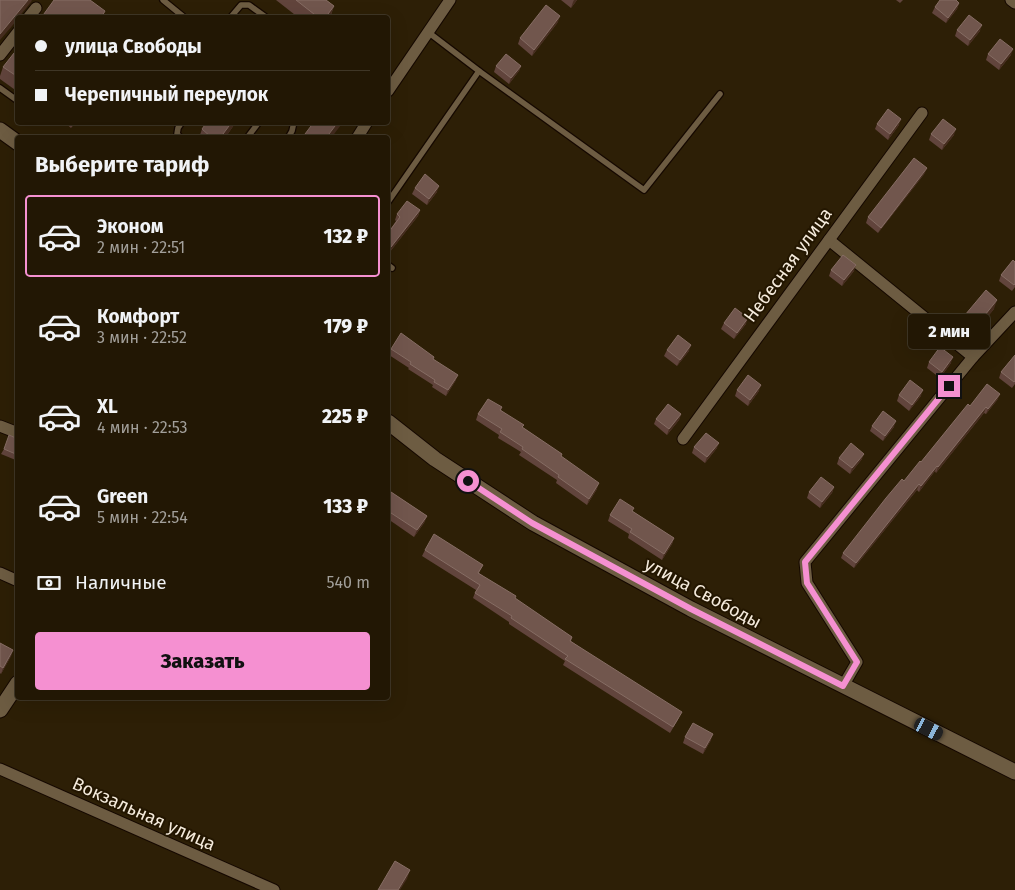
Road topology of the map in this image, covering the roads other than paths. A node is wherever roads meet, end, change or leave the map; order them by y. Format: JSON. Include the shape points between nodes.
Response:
{"nodes":[{"id":1,"x":162,"y":0,"type":"edge"},
{"id":2,"x":1011,"y":0,"type":"edge"},
{"id":3,"x":445,"y":2,"type":"edge"},
{"id":4,"x":1015,"y":3,"type":"edge"},
{"id":5,"x":182,"y":15,"type":"edge"},
{"id":6,"x":233,"y":15,"type":"edge"},
{"id":7,"x":263,"y":15,"type":"edge"},
{"id":8,"x":428,"y":32,"type":"junction"},
{"id":9,"x":15,"y":36,"type":"edge"},
{"id":10,"x":0,"y":55,"type":"edge"},
{"id":11,"x":479,"y":71,"type":"junction"},
{"id":12,"x":0,"y":88,"type":"edge"},
{"id":13,"x":390,"y":89,"type":"edge"},
{"id":14,"x":720,"y":94,"type":"dead end"},
{"id":15,"x":15,"y":99,"type":"edge"},
{"id":16,"x":922,"y":112,"type":"dead end"},
{"id":17,"x":0,"y":130,"type":"edge"},
{"id":18,"x":15,"y":141,"type":"edge"},
{"id":19,"x":390,"y":199,"type":"edge"},
{"id":20,"x":828,"y":240,"type":"junction"},
{"id":21,"x":1015,"y":312,"type":"edge"},
{"id":22,"x":973,"y":357,"type":"junction"},
{"id":23,"x":390,"y":424,"type":"edge"},
{"id":24,"x":0,"y":426,"type":"edge"},
{"id":25,"x":15,"y":432,"type":"edge"},
{"id":26,"x":683,"y":439,"type":"dead end"},
{"id":27,"x":0,"y":573,"type":"edge"},
{"id":28,"x":15,"y":580,"type":"edge"},
{"id":29,"x":843,"y":686,"type":"junction"},
{"id":30,"x":15,"y":688,"type":"edge"},
{"id":31,"x":0,"y":710,"type":"edge"},
{"id":32,"x":0,"y":769,"type":"edge"},
{"id":33,"x":1015,"y":772,"type":"edge"},
{"id":34,"x":274,"y":890,"type":"edge"}],
"edges":[{"from":1,"to":5,"type":"lane"},
{"from":2,"to":4,"type":"street"},
{"from":3,"to":8,"type":"street"},
{"from":6,"to":7,"type":"lane","via":[[241,5],[249,5]]},
{"from":8,"to":11,"type":"lane"},
{"from":8,"to":13,"type":"street"},
{"from":9,"to":10,"type":"street"},
{"from":11,"to":14,"type":"lane","via":[[644,190]]},
{"from":11,"to":19,"type":"lane"},
{"from":12,"to":15,"type":"lane"},
{"from":16,"to":20,"type":"street","name":"Небесная улица"},
{"from":17,"to":18,"type":"main road"},
{"from":20,"to":22,"type":"street"},
{"from":20,"to":26,"type":"street","name":"Небесная улица"},
{"from":21,"to":22,"type":"street"},
{"from":22,"to":29,"type":"street","via":[[805,562],[807,583],[857,662]]},
{"from":23,"to":29,"type":"main road","name":"улица Свободы","via":[[435,459],[532,523]]},
{"from":24,"to":25,"type":"street"},
{"from":27,"to":28,"type":"street"},
{"from":29,"to":33,"type":"main road","name":"улица Свободы"},
{"from":30,"to":31,"type":"main road"},
{"from":32,"to":34,"type":"street","name":"Вокзальная улица"}]}
